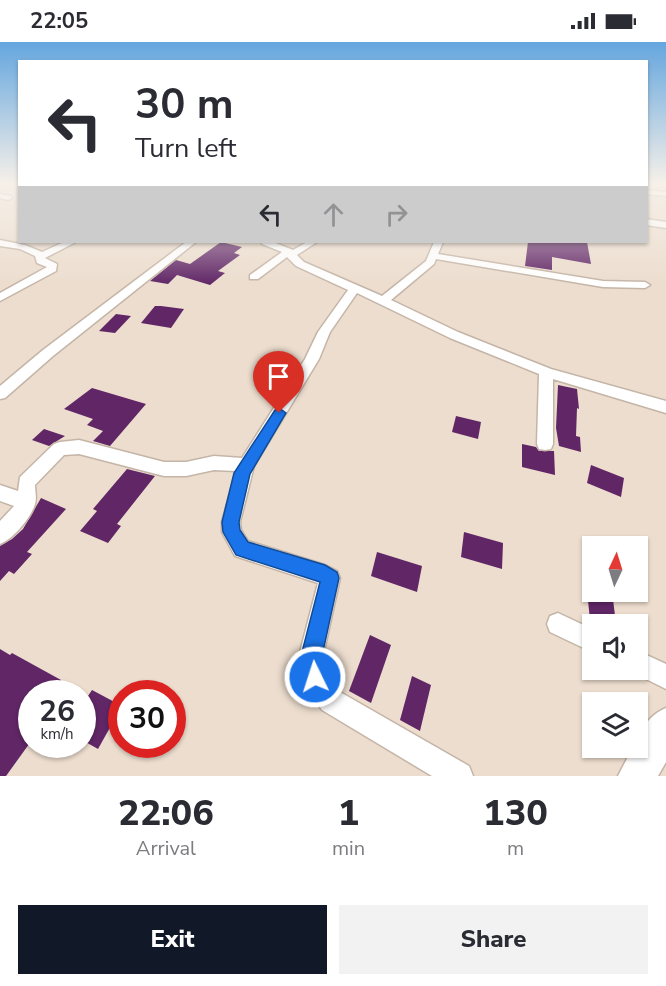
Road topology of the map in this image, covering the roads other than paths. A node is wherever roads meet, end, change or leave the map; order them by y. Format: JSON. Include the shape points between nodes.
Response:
{"nodes":[{"id":1,"x":648,"y":222,"type":"edge"},
{"id":2,"x":666,"y":225,"type":"edge"},
{"id":3,"x":0,"y":243,"type":"edge"},
{"id":4,"x":68,"y":243,"type":"edge"},
{"id":5,"x":190,"y":243,"type":"edge"},
{"id":6,"x":269,"y":243,"type":"edge"},
{"id":7,"x":311,"y":243,"type":"edge"},
{"id":8,"x":438,"y":243,"type":"edge"},
{"id":9,"x":291,"y":252,"type":"junction"},
{"id":10,"x":42,"y":255,"type":"junction"},
{"id":11,"x":434,"y":256,"type":"junction"},
{"id":12,"x":255,"y":277,"type":"dead end"},
{"id":13,"x":645,"y":285,"type":"dead end"},
{"id":14,"x":354,"y":289,"type":"junction"},
{"id":15,"x":0,"y":298,"type":"edge"},
{"id":16,"x":383,"y":301,"type":"junction"},
{"id":17,"x":546,"y":372,"type":"junction"},
{"id":18,"x":0,"y":394,"type":"edge"},
{"id":19,"x":666,"y":407,"type":"edge"},
{"id":20,"x":545,"y":444,"type":"dead end"},
{"id":21,"x":246,"y":465,"type":"junction"},
{"id":22,"x":0,"y":493,"type":"edge"},
{"id":23,"x":27,"y":502,"type":"junction"},
{"id":24,"x":0,"y":535,"type":"edge"},
{"id":25,"x":558,"y":624,"type":"dead end"},
{"id":26,"x":582,"y":636,"type":"edge"},
{"id":27,"x":648,"y":668,"type":"edge"},
{"id":28,"x":666,"y":677,"type":"edge"},
{"id":29,"x":666,"y":726,"type":"edge"},
{"id":30,"x":459,"y":776,"type":"edge"},
{"id":31,"x":637,"y":776,"type":"edge"}],
"edges":[{"from":1,"to":2,"type":"street"},
{"from":3,"to":10,"type":"street"},
{"from":4,"to":10,"type":"street"},
{"from":5,"to":18,"type":"street"},
{"from":6,"to":9,"type":"street"},
{"from":7,"to":9,"type":"street"},
{"from":8,"to":11,"type":"street"},
{"from":9,"to":12,"type":"street"},
{"from":9,"to":14,"type":"street","via":[[300,264]]},
{"from":10,"to":15,"type":"street","via":[[39,259],[52,269]]},
{"from":11,"to":13,"type":"street","via":[[603,284]]},
{"from":11,"to":16,"type":"street"},
{"from":14,"to":16,"type":"street"},
{"from":14,"to":21,"type":"street","via":[[324,332],[312,359]]},
{"from":16,"to":17,"type":"street"},
{"from":17,"to":19,"type":"street"},
{"from":17,"to":20,"type":"street"},
{"from":21,"to":23,"type":"street","via":[[214,463],[164,469],[66,447],[54,452],[26,482]]},
{"from":21,"to":30,"type":"street","via":[[231,522],[232,532],[243,549],[330,578],[311,656],[311,667],[322,690],[331,700]]},
{"from":22,"to":23,"type":"street"},
{"from":23,"to":24,"type":"street"},
{"from":25,"to":26,"type":"street"},
{"from":27,"to":28,"type":"street"},
{"from":29,"to":31,"type":"street"}]}
